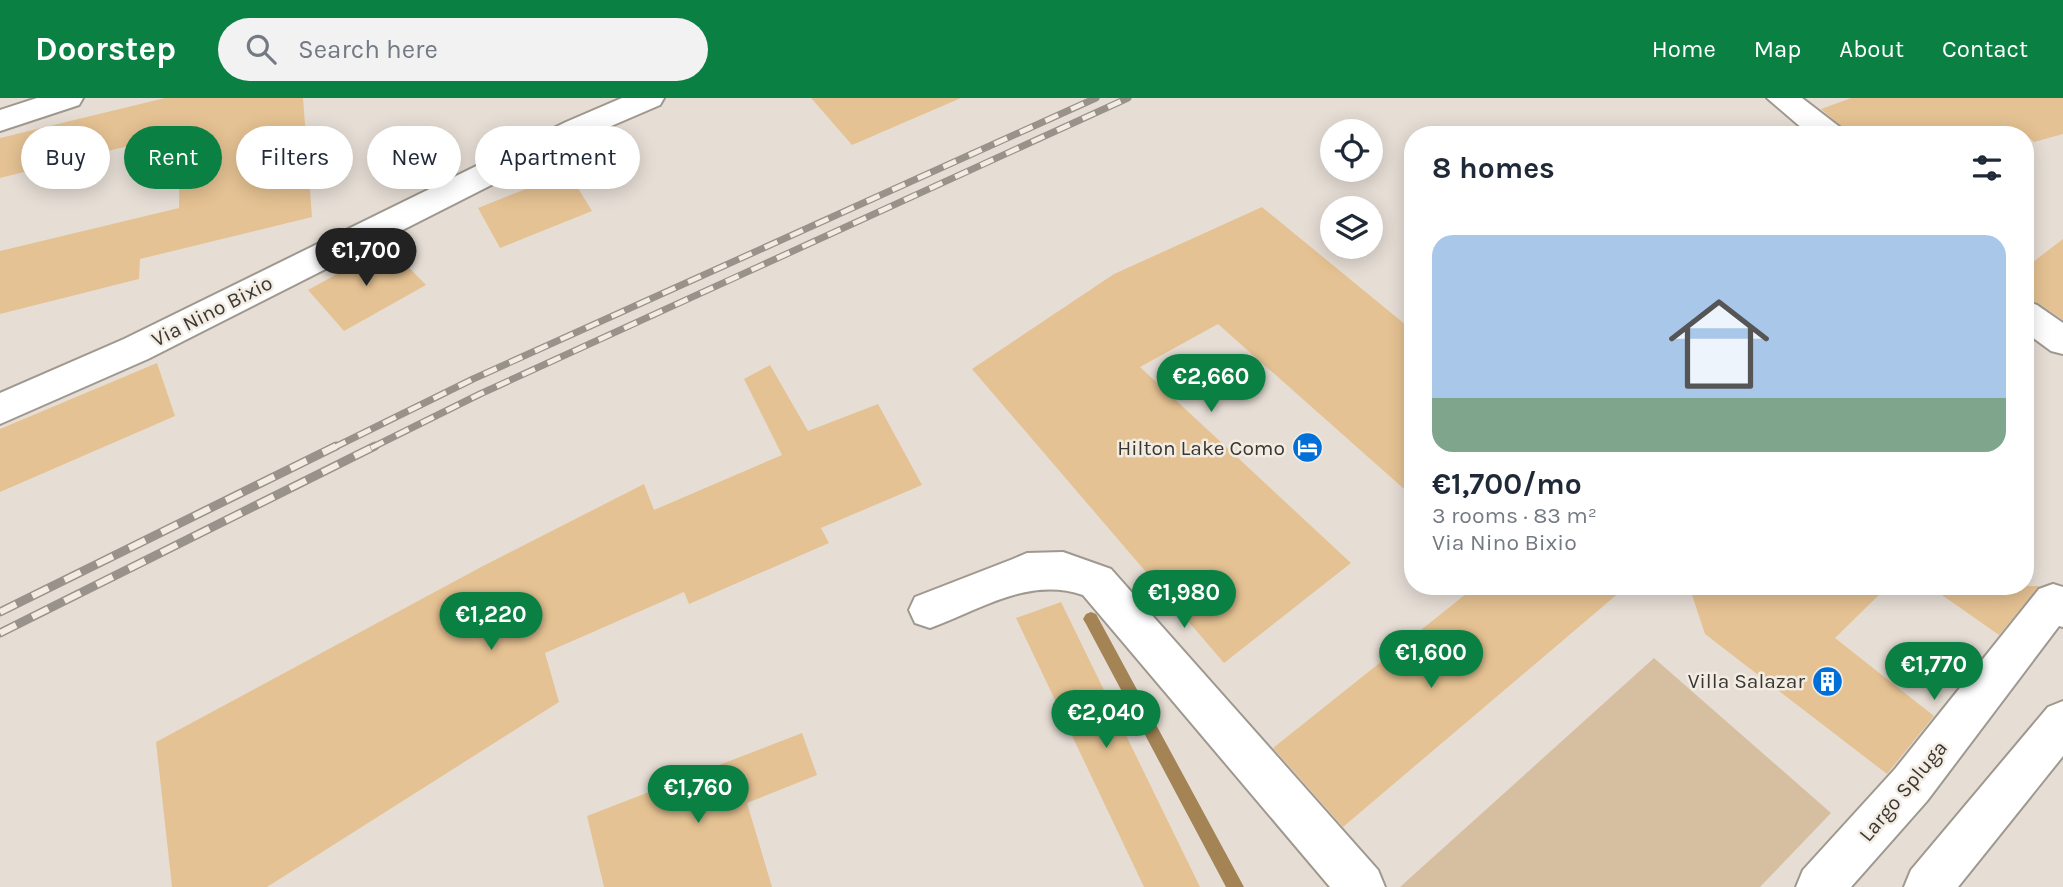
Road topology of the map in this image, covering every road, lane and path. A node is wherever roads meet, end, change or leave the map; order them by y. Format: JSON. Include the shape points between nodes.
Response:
{"nodes":[{"id":1,"x":68,"y":98,"type":"edge"},
{"id":2,"x":649,"y":98,"type":"edge"},
{"id":3,"x":1782,"y":98,"type":"edge"},
{"id":4,"x":0,"y":121,"type":"edge"},
{"id":5,"x":1818,"y":126,"type":"edge"},
{"id":6,"x":2034,"y":320,"type":"edge"},
{"id":7,"x":2063,"y":341,"type":"edge"},
{"id":8,"x":0,"y":409,"type":"edge"},
{"id":9,"x":2063,"y":609,"type":"edge"},
{"id":10,"x":930,"y":610,"type":"dead end"},
{"id":11,"x":2057,"y":741,"type":"edge"},
{"id":12,"x":1362,"y":887,"type":"edge"},
{"id":13,"x":1820,"y":887,"type":"edge"},
{"id":14,"x":1928,"y":887,"type":"edge"}],
"edges":[{"from":1,"to":4,"type":"street"},
{"from":2,"to":8,"type":"street","name":"Via Nino Bixio","via":[[577,129],[136,349]]},
{"from":3,"to":5,"type":"street"},
{"from":6,"to":7,"type":"street"},
{"from":9,"to":13,"type":"street","name":"Largo Spluga","via":[[2053,602],[1911,785]]},
{"from":10,"to":12,"type":"street","via":[[1027,571],[1063,570],[1097,582]]},
{"from":11,"to":14,"type":"street"}]}
